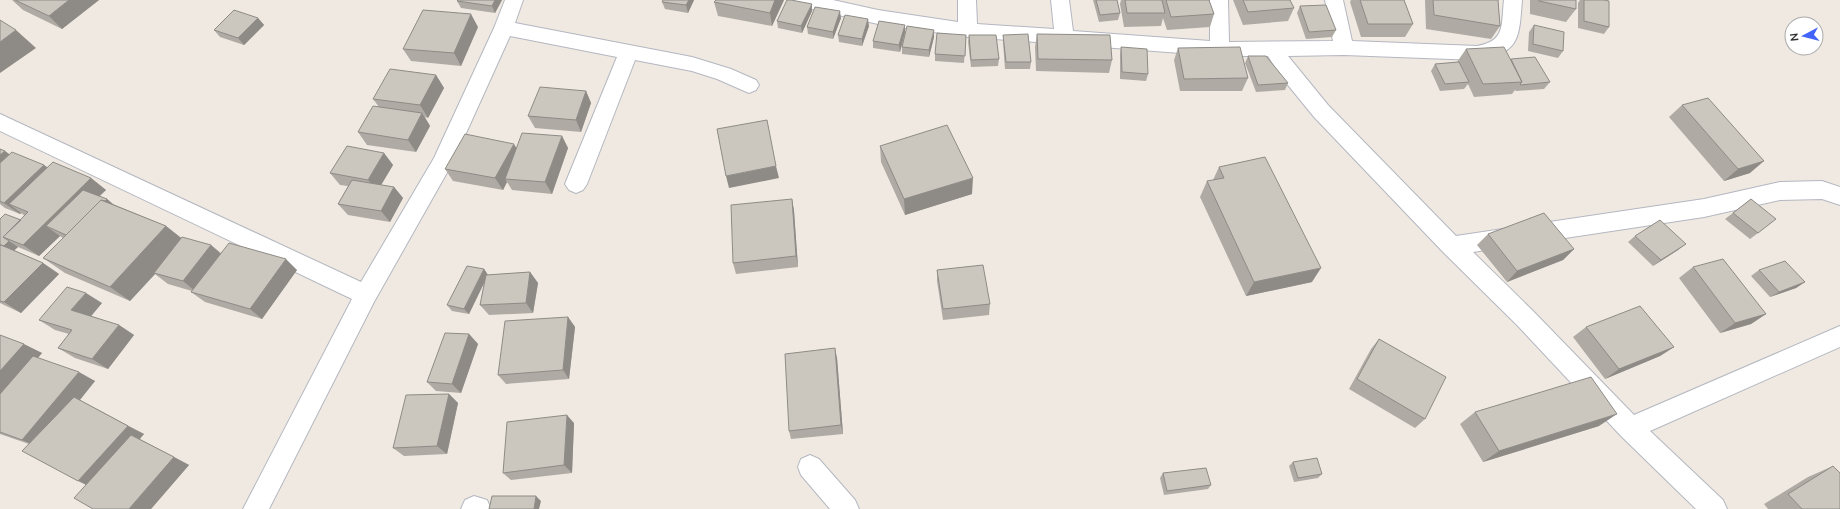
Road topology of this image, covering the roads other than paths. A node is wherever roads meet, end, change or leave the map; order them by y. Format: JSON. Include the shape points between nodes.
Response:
{"nodes":[{"id":1,"x":514,"y":0,"type":"edge"},
{"id":2,"x":803,"y":0,"type":"edge"},
{"id":3,"x":967,"y":0,"type":"edge"},
{"id":4,"x":1060,"y":0,"type":"edge"},
{"id":5,"x":1219,"y":0,"type":"edge"},
{"id":6,"x":1334,"y":0,"type":"edge"},
{"id":7,"x":1513,"y":0,"type":"edge"},
{"id":8,"x":864,"y":7,"type":"edge"},
{"id":9,"x":504,"y":28,"type":"junction"},
{"id":10,"x":968,"y":30,"type":"junction"},
{"id":11,"x":1064,"y":36,"type":"junction"},
{"id":12,"x":1273,"y":48,"type":"junction"},
{"id":13,"x":1344,"y":48,"type":"junction"},
{"id":14,"x":1220,"y":49,"type":"junction"},
{"id":15,"x":629,"y":51,"type":"junction"},
{"id":16,"x":749,"y":85,"type":"dead end"},
{"id":17,"x":0,"y":122,"type":"edge"},
{"id":18,"x":576,"y":184,"type":"dead end"},
{"id":19,"x":1840,"y":196,"type":"edge"},
{"id":20,"x":1452,"y":246,"type":"junction"},
{"id":21,"x":366,"y":295,"type":"junction"},
{"id":22,"x":1840,"y":336,"type":"edge"},
{"id":23,"x":1630,"y":428,"type":"junction"},
{"id":24,"x":810,"y":467,"type":"dead end"},
{"id":25,"x":478,"y":508,"type":"edge"},
{"id":26,"x":256,"y":509,"type":"edge"},
{"id":27,"x":474,"y":509,"type":"edge"},
{"id":28,"x":846,"y":509,"type":"edge"},
{"id":29,"x":1714,"y":509,"type":"edge"}],
"edges":[{"from":1,"to":9,"type":"street"},
{"from":2,"to":8,"type":"street"},
{"from":3,"to":10,"type":"street"},
{"from":4,"to":11,"type":"street"},
{"from":5,"to":14,"type":"street"},
{"from":6,"to":13,"type":"street"},
{"from":7,"to":13,"type":"street","via":[[1508,39],[1501,48],[1477,53]]},
{"from":8,"to":10,"type":"street"},
{"from":9,"to":15,"type":"street"},
{"from":9,"to":21,"type":"street","via":[[443,162]]},
{"from":10,"to":11,"type":"street"},
{"from":11,"to":14,"type":"street"},
{"from":12,"to":13,"type":"street"},
{"from":12,"to":14,"type":"street"},
{"from":12,"to":20,"type":"street","via":[[1286,69],[1321,110]]},
{"from":15,"to":16,"type":"street","via":[[692,64]]},
{"from":15,"to":18,"type":"street"},
{"from":17,"to":21,"type":"street"},
{"from":19,"to":20,"type":"street","via":[[1822,190],[1780,190],[1704,208]]},
{"from":20,"to":23,"type":"street"},
{"from":21,"to":26,"type":"street"},
{"from":22,"to":23,"type":"street"},
{"from":23,"to":29,"type":"street"},
{"from":24,"to":28,"type":"street"},
{"from":25,"to":27,"type":"street"}]}
